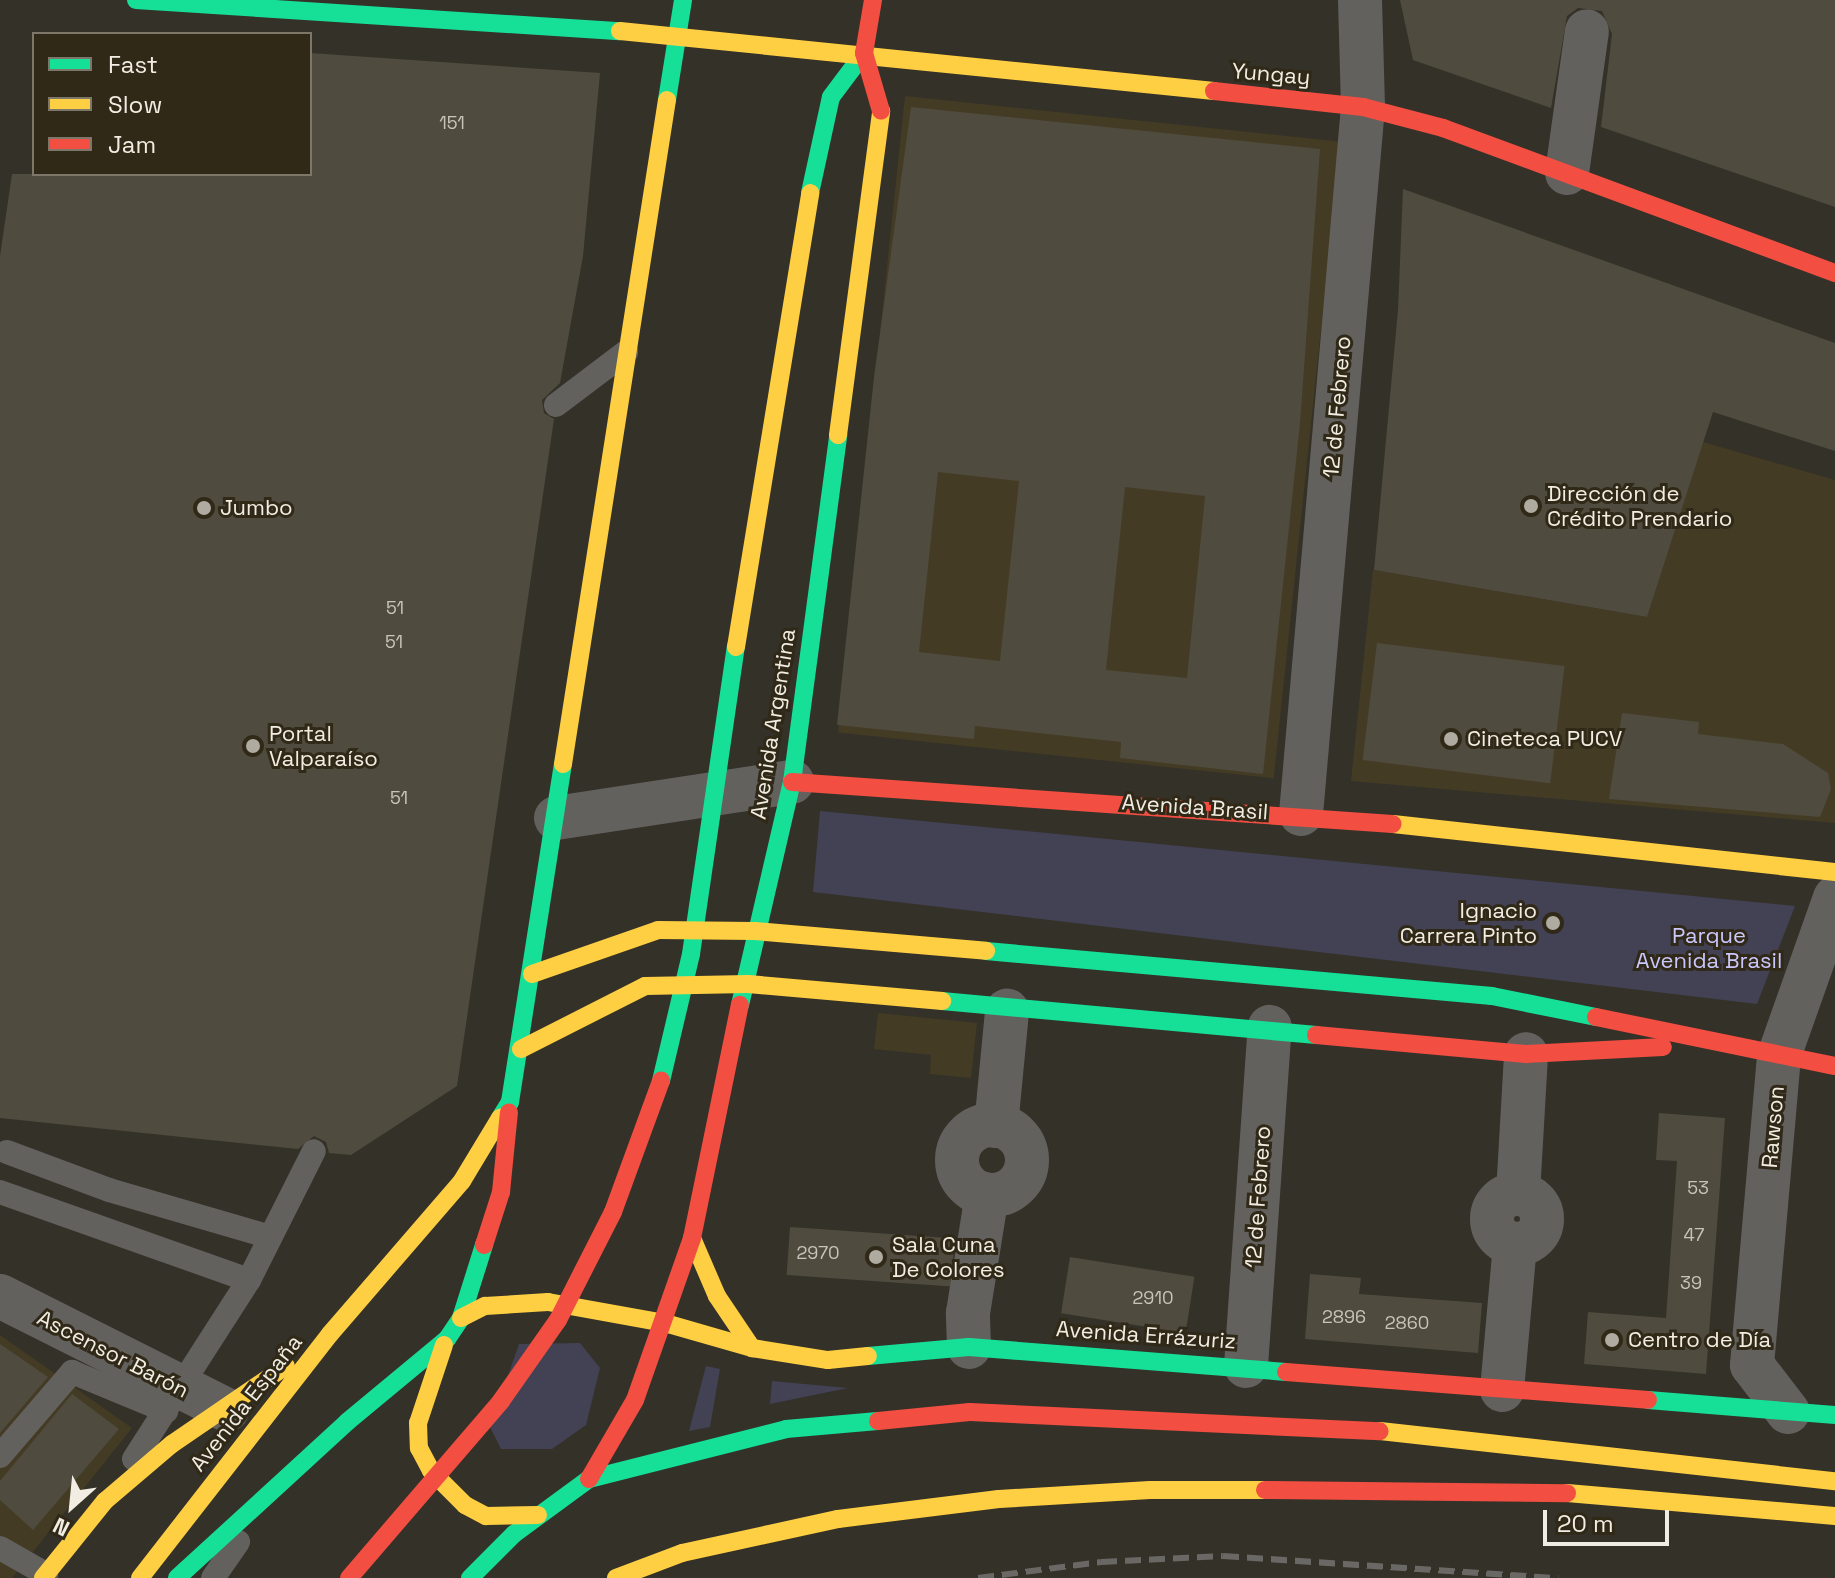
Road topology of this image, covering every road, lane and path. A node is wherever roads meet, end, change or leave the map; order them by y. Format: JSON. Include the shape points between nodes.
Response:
{"nodes":[{"id":1,"x":136,"y":0,"type":"edge"},
{"id":2,"x":683,"y":0,"type":"edge"},
{"id":3,"x":873,"y":0,"type":"edge"},
{"id":4,"x":1360,"y":0,"type":"edge"},
{"id":5,"x":1587,"y":31,"type":"dead end"},
{"id":6,"x":677,"y":35,"type":"junction"},
{"id":7,"x":864,"y":53,"type":"junction"},
{"id":8,"x":1363,"y":107,"type":"junction"},
{"id":9,"x":1567,"y":173,"type":"junction"},
{"id":10,"x":1835,"y":273,"type":"edge"},
{"id":11,"x":628,"y":351,"type":"junction"},
{"id":12,"x":556,"y":405,"type":"dead end"},
{"id":13,"x":792,"y":782,"type":"junction"},
{"id":14,"x":1301,"y":814,"type":"junction"},
{"id":15,"x":556,"y":818,"type":"junction"},
{"id":16,"x":1835,"y":872,"type":"edge"},
{"id":17,"x":1835,"y":898,"type":"edge"},
{"id":18,"x":755,"y":931,"type":"junction"},
{"id":19,"x":532,"y":974,"type":"junction"},
{"id":20,"x":748,"y":984,"type":"junction"},
{"id":21,"x":1007,"y":1011,"type":"junction"},
{"id":22,"x":1270,"y":1027,"type":"junction"},
{"id":23,"x":1730,"y":1044,"type":"junction"},
{"id":24,"x":521,"y":1049,"type":"junction"},
{"id":25,"x":1526,"y":1054,"type":"junction"},
{"id":26,"x":1779,"y":1056,"type":"junction"},
{"id":27,"x":1835,"y":1066,"type":"edge"},
{"id":28,"x":510,"y":1102,"type":"junction"},
{"id":29,"x":314,"y":1151,"type":"dead end"},
{"id":30,"x":7,"y":1152,"type":"dead end"},
{"id":31,"x":0,"y":1192,"type":"edge"},
{"id":32,"x":267,"y":1236,"type":"junction"},
{"id":33,"x":692,"y":1238,"type":"junction"},
{"id":34,"x":249,"y":1280,"type":"junction"},
{"id":35,"x":0,"y":1296,"type":"edge"},
{"id":36,"x":461,"y":1318,"type":"junction"},
{"id":37,"x":665,"y":1323,"type":"junction"},
{"id":38,"x":330,"y":1334,"type":"junction"},
{"id":39,"x":447,"y":1339,"type":"junction"},
{"id":40,"x":969,"y":1347,"type":"junction"},
{"id":41,"x":752,"y":1348,"type":"junction"},
{"id":42,"x":1752,"y":1365,"type":"junction"},
{"id":43,"x":1246,"y":1366,"type":"junction"},
{"id":44,"x":1502,"y":1390,"type":"junction"},
{"id":45,"x":172,"y":1400,"type":"junction"},
{"id":46,"x":1699,"y":1404,"type":"junction"},
{"id":47,"x":227,"y":1410,"type":"junction"},
{"id":48,"x":1788,"y":1412,"type":"junction"},
{"id":49,"x":1835,"y":1415,"type":"edge"},
{"id":50,"x":0,"y":1456,"type":"edge"},
{"id":51,"x":589,"y":1479,"type":"junction"},
{"id":52,"x":1835,"y":1481,"type":"edge"},
{"id":53,"x":105,"y":1501,"type":"junction"},
{"id":54,"x":263,"y":1503,"type":"junction"},
{"id":55,"x":538,"y":1515,"type":"junction"},
{"id":56,"x":1835,"y":1516,"type":"edge"},
{"id":57,"x":514,"y":1534,"type":"junction"},
{"id":58,"x":0,"y":1548,"type":"edge"},
{"id":59,"x":44,"y":1576,"type":"edge"},
{"id":60,"x":140,"y":1578,"type":"edge"},
{"id":61,"x":177,"y":1578,"type":"edge"},
{"id":62,"x":213,"y":1578,"type":"edge"},
{"id":63,"x":349,"y":1578,"type":"edge"},
{"id":64,"x":445,"y":1578,"type":"edge"},
{"id":65,"x":470,"y":1578,"type":"edge"},
{"id":66,"x":616,"y":1578,"type":"edge"}],
"edges":[{"from":1,"to":6,"type":"main road","name":"Yungay"},
{"from":2,"to":6,"type":"main road"},
{"from":3,"to":7,"type":"main road","name":"Avenida Argentina"},
{"from":4,"to":8,"type":"street","name":"12 de Febrero"},
{"from":5,"to":9,"type":"street"},
{"from":6,"to":7,"type":"main road","name":"Yungay"},
{"from":6,"to":11,"type":"main road"},
{"from":7,"to":8,"type":"main road","name":"Yungay","via":[[1015,74]]},
{"from":7,"to":13,"type":"main road","name":"Avenida Argentina","via":[[881,111]]},
{"from":7,"to":63,"type":"main road","via":[[831,97],[818,145],[752,535],[691,954],[658,1095],[613,1212],[558,1320],[491,1413]]},
{"from":8,"to":9,"type":"main road","name":"Yungay","via":[[1443,128]]},
{"from":8,"to":14,"type":"street","name":"12 de Febrero"},
{"from":9,"to":10,"type":"main road","name":"Yungay"},
{"from":11,"to":12,"type":"lane"},
{"from":11,"to":15,"type":"main road"},
{"from":13,"to":14,"type":"main road","name":"Avenida Brasil"},
{"from":13,"to":15,"type":"street","name":"Avenida Brasil"},
{"from":13,"to":18,"type":"main road","name":"Avenida Argentina"},
{"from":14,"to":16,"type":"main road","name":"Avenida Brasil"},
{"from":15,"to":19,"type":"main road"},
{"from":17,"to":26,"type":"street","name":"Rawson"},
{"from":18,"to":19,"type":"main road","via":[[658,930]]},
{"from":18,"to":20,"type":"main road","name":"Avenida Argentina"},
{"from":18,"to":23,"type":"main road","via":[[1492,996]]},
{"from":19,"to":24,"type":"main road"},
{"from":20,"to":21,"type":"main road"},
{"from":20,"to":24,"type":"main road","via":[[645,986]]},
{"from":20,"to":33,"type":"main road","name":"Avenida Argentina"},
{"from":21,"to":22,"type":"main road"},
{"from":21,"to":40,"type":"street","via":[[996,1126],[1016,1135],[1026,1165],[1009,1191],[987,1195],[968,1313]]},
{"from":22,"to":25,"type":"main road"},
{"from":22,"to":43,"type":"street","name":"12 de Febrero"},
{"from":23,"to":25,"type":"main road"},
{"from":23,"to":26,"type":"main road"},
{"from":24,"to":28,"type":"main road"},
{"from":25,"to":44,"type":"street","via":[[1518,1194],[1533,1199],[1542,1220],[1537,1235],[1515,1244]]},
{"from":26,"to":27,"type":"main road"},
{"from":26,"to":42,"type":"street","name":"Rawson"},
{"from":28,"to":36,"type":"main road","via":[[501,1192]]},
{"from":28,"to":38,"type":"main road","name":"Avenida España","via":[[462,1181]]},
{"from":29,"to":32,"type":"lane"},
{"from":30,"to":32,"type":"lane","via":[[109,1190]]},
{"from":31,"to":34,"type":"lane"},
{"from":32,"to":34,"type":"lane"},
{"from":33,"to":37,"type":"main road","name":"Avenida Argentina"},
{"from":33,"to":41,"type":"main road","via":[[723,1305]]},
{"from":34,"to":45,"type":"lane"},
{"from":35,"to":45,"type":"street","name":"Ascensor Barón"},
{"from":36,"to":37,"type":"main road","name":"Avenida Errázuriz","via":[[485,1306],[548,1302]]},
{"from":36,"to":39,"type":"main road"},
{"from":37,"to":41,"type":"main road","name":"Avenida Errázuriz"},
{"from":37,"to":51,"type":"main road","name":"Avenida Argentina","via":[[635,1400]]},
{"from":38,"to":47,"type":"main road"},
{"from":38,"to":60,"type":"main road","name":"Avenida España"},
{"from":39,"to":54,"type":"main road","via":[[347,1422]]},
{"from":39,"to":55,"type":"main road","via":[[422,1400],[419,1448],[431,1471],[465,1505],[486,1516]]},
{"from":40,"to":41,"type":"main road","name":"Avenida Errázuriz","via":[[828,1360]]},
{"from":40,"to":43,"type":"main road","name":"Avenida Errázuriz"},
{"from":42,"to":46,"type":"street"},
{"from":42,"to":48,"type":"street"},
{"from":43,"to":44,"type":"main road","name":"Avenida Errázuriz"},
{"from":44,"to":46,"type":"main road","name":"Avenida Errázuriz"},
{"from":45,"to":47,"type":"street","name":"Ascensor Barón"},
{"from":45,"to":50,"type":"lane","via":[[72,1372]]},
{"from":45,"to":53,"type":"lane"},
{"from":46,"to":48,"type":"main road","name":"Avenida Errázuriz"},
{"from":47,"to":53,"type":"main road","via":[[172,1444]]},
{"from":48,"to":49,"type":"main road","name":"Avenida Errázuriz"},
{"from":51,"to":52,"type":"main road","via":[[786,1429],[970,1412],[1372,1430]]},
{"from":51,"to":55,"type":"main road"},
{"from":53,"to":59,"type":"main road"},
{"from":54,"to":61,"type":"main road"},
{"from":54,"to":62,"type":"lane"},
{"from":55,"to":57,"type":"main road"},
{"from":56,"to":66,"type":"main road","via":[[1543,1491],[1150,1490],[999,1499],[750,1536]]},
{"from":57,"to":64,"type":"lane"},
{"from":57,"to":65,"type":"main road"},
{"from":58,"to":59,"type":"lane"}]}
